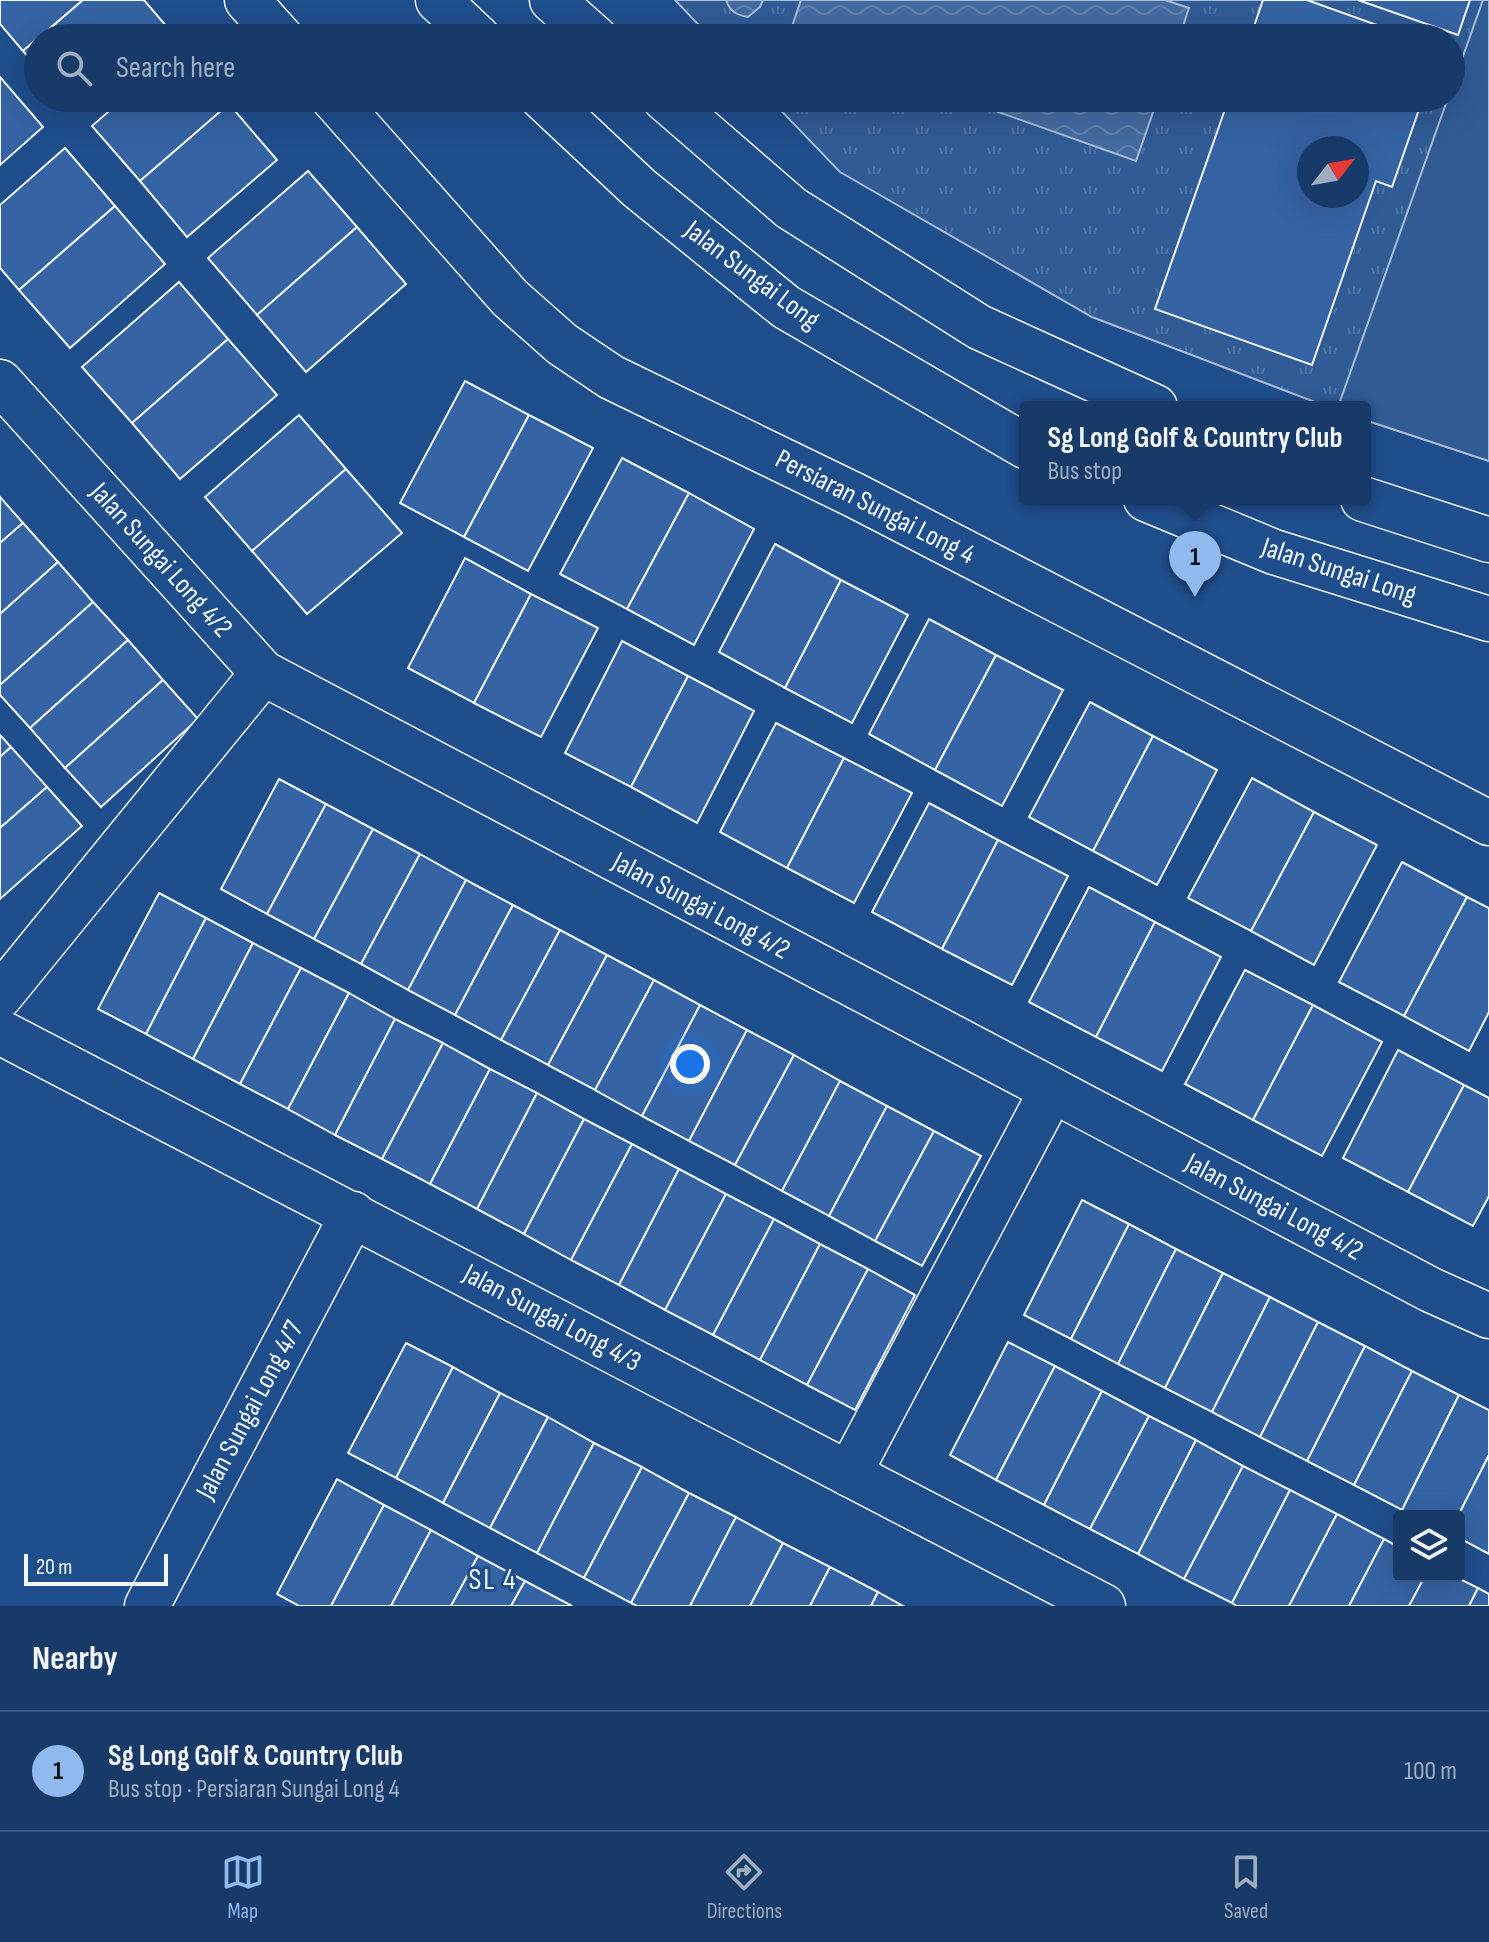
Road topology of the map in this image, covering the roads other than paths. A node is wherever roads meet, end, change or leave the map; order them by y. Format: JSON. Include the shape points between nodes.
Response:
{"nodes":[{"id":1,"x":247,"y":0,"type":"edge"},
{"id":2,"x":438,"y":0,"type":"edge"},
{"id":3,"x":552,"y":0,"type":"edge"},
{"id":4,"x":268,"y":24,"type":"edge"},
{"id":5,"x":463,"y":24,"type":"edge"},
{"id":6,"x":579,"y":24,"type":"edge"},
{"id":7,"x":345,"y":112,"type":"edge"},
{"id":8,"x":558,"y":112,"type":"edge"},
{"id":9,"x":680,"y":112,"type":"edge"},
{"id":10,"x":0,"y":382,"type":"edge"},
{"id":11,"x":1142,"y":401,"type":"edge"},
{"id":12,"x":1019,"y":443,"type":"edge"},
{"id":13,"x":1371,"y":502,"type":"edge"},
{"id":14,"x":1160,"y":505,"type":"edge"},
{"id":15,"x":1489,"y":540,"type":"edge"},
{"id":16,"x":1487,"y":617,"type":"edge"},
{"id":17,"x":263,"y":673,"type":"junction"},
{"id":18,"x":1489,"y":823,"type":"edge"},
{"id":19,"x":0,"y":996,"type":"edge"},
{"id":20,"x":0,"y":1032,"type":"edge"},
{"id":21,"x":1052,"y":1090,"type":"junction"},
{"id":22,"x":353,"y":1214,"type":"junction"},
{"id":23,"x":1489,"y":1316,"type":"edge"},
{"id":24,"x":849,"y":1474,"type":"junction"},
{"id":25,"x":148,"y":1606,"type":"edge"},
{"id":26,"x":1103,"y":1606,"type":"edge"}],
"edges":[{"from":1,"to":4,"type":"street"},
{"from":2,"to":5,"type":"street"},
{"from":3,"to":6,"type":"street"},
{"from":7,"to":18,"type":"street","name":"Persiaran Sungai Long 4","via":[[510,298],[562,344],[611,377],[856,496]]},
{"from":8,"to":12,"type":"street","name":"Jalan Sungai Long","via":[[639,188],[786,307]]},
{"from":9,"to":11,"type":"street","via":[[791,208],[979,327]]},
{"from":10,"to":17,"type":"street","name":"Jalan Sungai Long 4/2"},
{"from":13,"to":15,"type":"street"},
{"from":14,"to":16,"type":"street","name":"Jalan Sungai Long","via":[[1274,552]]},
{"from":17,"to":19,"type":"street"},
{"from":17,"to":21,"type":"street","name":"Jalan Sungai Long 4/2"},
{"from":20,"to":22,"type":"street","name":"Jalan Sungai Long 4/3"},
{"from":21,"to":23,"type":"street","name":"Jalan Sungai Long 4/2"},
{"from":21,"to":24,"type":"street"},
{"from":22,"to":24,"type":"street","name":"Jalan Sungai Long 4/3"},
{"from":22,"to":25,"type":"street","name":"Jalan Sungai Long 4/7"},
{"from":24,"to":26,"type":"street","name":"Jalan Sungai Long 4/3"}]}
